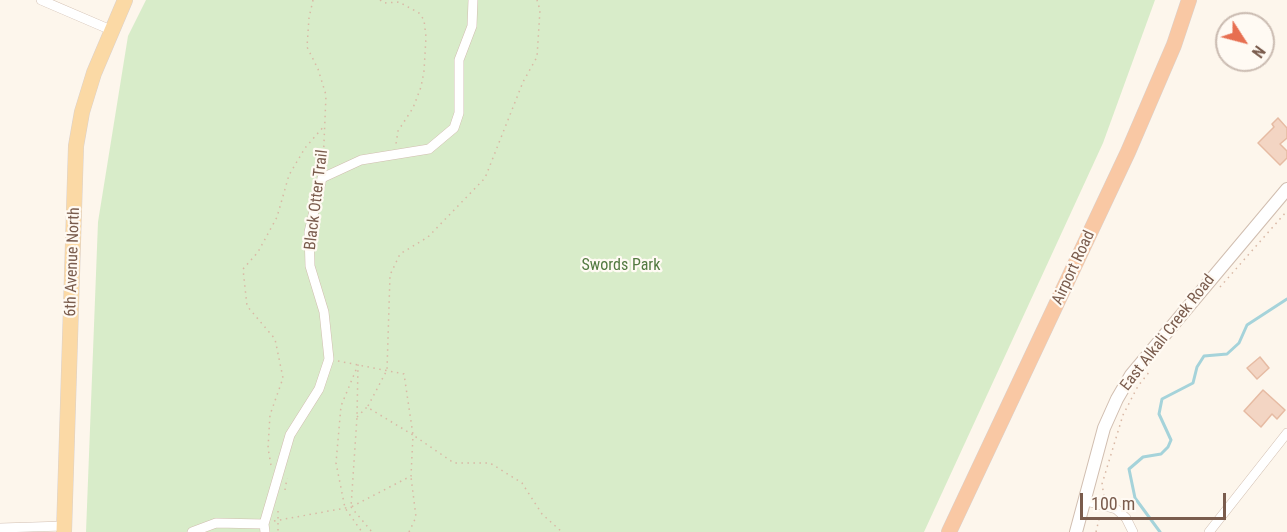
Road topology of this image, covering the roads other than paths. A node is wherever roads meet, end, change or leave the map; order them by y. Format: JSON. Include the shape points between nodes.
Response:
{"nodes":[{"id":1,"x":41,"y":0,"type":"edge"},
{"id":2,"x":125,"y":0,"type":"edge"},
{"id":3,"x":473,"y":0,"type":"edge"},
{"id":4,"x":1190,"y":0,"type":"edge"},
{"id":5,"x":111,"y":30,"type":"junction"},
{"id":6,"x":1287,"y":189,"type":"edge"},
{"id":7,"x":1287,"y":433,"type":"edge"},
{"id":8,"x":1086,"y":501,"type":"junction"},
{"id":9,"x":0,"y":528,"type":"edge"},
{"id":10,"x":265,"y":528,"type":"edge"},
{"id":11,"x":64,"y":529,"type":"edge"},
{"id":12,"x":192,"y":532,"type":"edge"},
{"id":13,"x":949,"y":532,"type":"edge"},
{"id":14,"x":1076,"y":532,"type":"edge"},
{"id":15,"x":1132,"y":532,"type":"edge"},
{"id":16,"x":1209,"y":532,"type":"edge"}],
"edges":[{"from":1,"to":5,"type":"street"},
{"from":2,"to":5,"type":"main road","name":"6th Avenue North"},
{"from":3,"to":10,"type":"street","name":"Black Otter Trail","via":[[472,26],[459,60],[459,113],[454,128],[429,150],[361,160],[322,178],[309,232],[310,266],[324,312],[329,359],[320,389],[290,435]]},
{"from":4,"to":13,"type":"highway","name":"Airport Road","via":[[1128,152]]},
{"from":5,"to":11,"type":"main road","name":"6th Avenue North","via":[[81,112],[76,146]]},
{"from":6,"to":8,"type":"street","name":"East Alkali Creek Road","via":[[1131,375],[1104,428]]},
{"from":7,"to":16,"type":"street"},
{"from":8,"to":14,"type":"street","name":"East Alkali Creek Road"},
{"from":8,"to":15,"type":"street","via":[[1116,509],[1126,518]]},
{"from":9,"to":11,"type":"street"},
{"from":10,"to":12,"type":"street","via":[[216,523]]}]}
